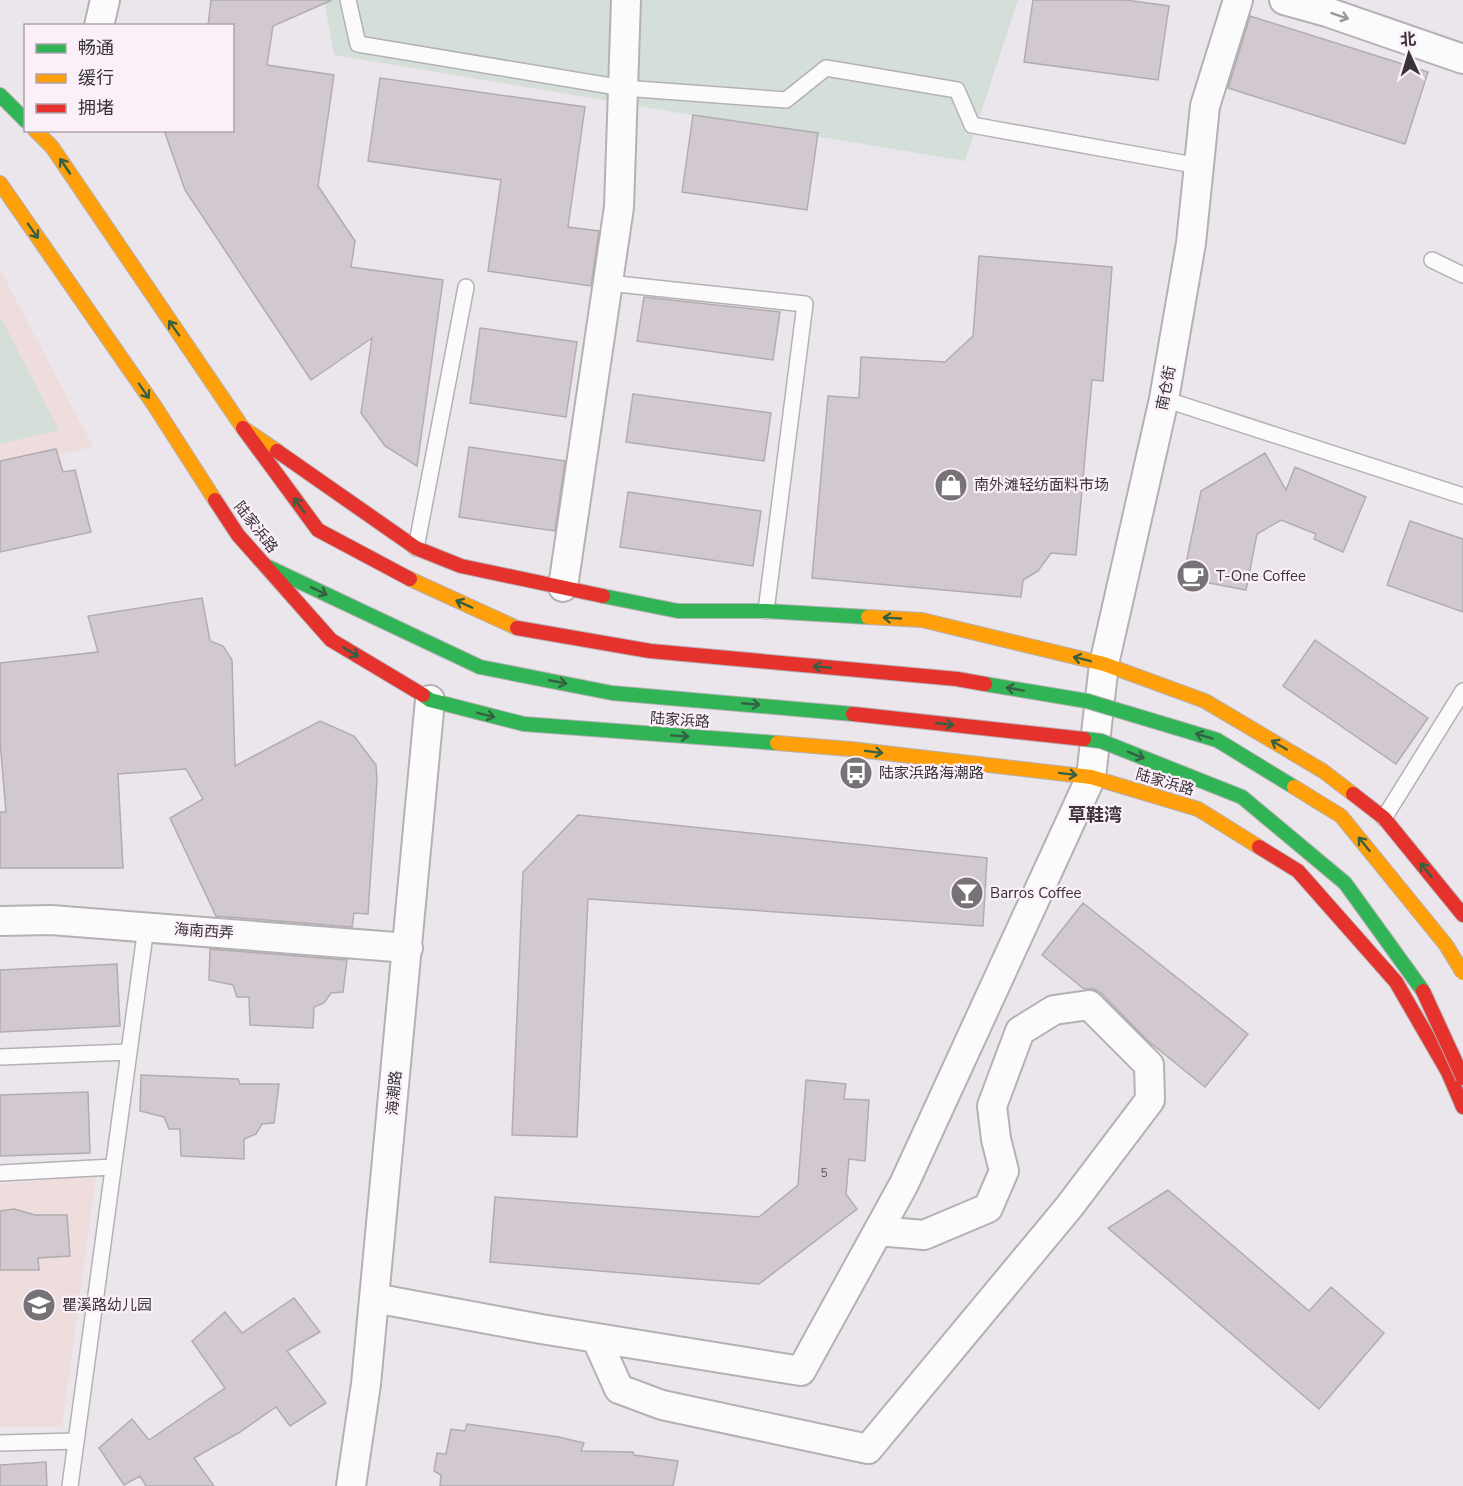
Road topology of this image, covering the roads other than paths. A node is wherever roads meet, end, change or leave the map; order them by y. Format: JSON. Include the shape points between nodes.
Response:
{"nodes":[{"id":1,"x":105,"y":0,"type":"edge"},
{"id":2,"x":348,"y":0,"type":"edge"},
{"id":3,"x":626,"y":0,"type":"edge"},
{"id":4,"x":1238,"y":0,"type":"edge"},
{"id":5,"x":1284,"y":0,"type":"edge"},
{"id":6,"x":99,"y":24,"type":"edge"},
{"id":7,"x":1463,"y":59,"type":"edge"},
{"id":8,"x":623,"y":88,"type":"junction"},
{"id":9,"x":0,"y":95,"type":"edge"},
{"id":10,"x":24,"y":119,"type":"edge"},
{"id":11,"x":49,"y":136,"type":"edge"},
{"id":12,"x":1199,"y":166,"type":"junction"},
{"id":13,"x":0,"y":183,"type":"edge"},
{"id":14,"x":1432,"y":260,"type":"dead end"},
{"id":15,"x":1463,"y":275,"type":"edge"},
{"id":16,"x":608,"y":283,"type":"junction"},
{"id":17,"x":466,"y":287,"type":"dead end"},
{"id":18,"x":1164,"y":399,"type":"junction"},
{"id":19,"x":243,"y":428,"type":"junction"},
{"id":20,"x":1463,"y":496,"type":"edge"},
{"id":21,"x":416,"y":548,"type":"junction"},
{"id":22,"x":266,"y":566,"type":"junction"},
{"id":23,"x":563,"y":587,"type":"junction"},
{"id":24,"x":766,"y":611,"type":"junction"},
{"id":25,"x":1104,"y":664,"type":"junction"},
{"id":26,"x":1463,"y":691,"type":"edge"},
{"id":27,"x":430,"y":700,"type":"junction"},
{"id":28,"x":1091,"y":777,"type":"junction"},
{"id":29,"x":1384,"y":818,"type":"junction"},
{"id":30,"x":1463,"y":915,"type":"edge"},
{"id":31,"x":0,"y":921,"type":"edge"},
{"id":32,"x":146,"y":927,"type":"junction"},
{"id":33,"x":408,"y":948,"type":"junction"},
{"id":34,"x":1463,"y":974,"type":"edge"},
{"id":35,"x":129,"y":1052,"type":"junction"},
{"id":36,"x":0,"y":1057,"type":"edge"},
{"id":37,"x":1463,"y":1078,"type":"edge"},
{"id":38,"x":1463,"y":1107,"type":"edge"},
{"id":39,"x":113,"y":1167,"type":"junction"},
{"id":40,"x":0,"y":1173,"type":"edge"},
{"id":41,"x":878,"y":1232,"type":"junction"},
{"id":42,"x":374,"y":1298,"type":"junction"},
{"id":43,"x":596,"y":1338,"type":"junction"},
{"id":44,"x":76,"y":1441,"type":"junction"},
{"id":45,"x":0,"y":1443,"type":"edge"},
{"id":46,"x":70,"y":1486,"type":"edge"},
{"id":47,"x":351,"y":1486,"type":"edge"}],
"edges":[{"from":1,"to":6,"type":"street"},
{"from":2,"to":8,"type":"lane","via":[[358,44]]},
{"from":3,"to":8,"type":"street"},
{"from":4,"to":12,"type":"street","name":"南仓街","via":[[1205,106]]},
{"from":5,"to":7,"type":"street","one_way":true},
{"from":8,"to":12,"type":"lane","via":[[786,100],[826,68],[957,90],[972,125]]},
{"from":8,"to":16,"type":"street","via":[[620,207]]},
{"from":9,"to":10,"type":"main road"},
{"from":19,"to":11,"type":"main road","one_way":true},
{"from":12,"to":18,"type":"street","name":"南仓街","via":[[1191,243]]},
{"from":13,"to":22,"type":"main road","name":"陆家浜路","one_way":true,"via":[[154,405],[238,535]]},
{"from":14,"to":15,"type":"lane"},
{"from":16,"to":23,"type":"street"},
{"from":16,"to":24,"type":"lane","via":[[805,304]]},
{"from":17,"to":21,"type":"lane"},
{"from":18,"to":20,"type":"lane"},
{"from":18,"to":25,"type":"street","name":"南仓街"},
{"from":19,"to":21,"type":"main road"},
{"from":34,"to":19,"type":"main road","one_way":true,"bridge":true,"via":[[1446,945],[1341,816],[1217,740],[1087,701],[957,679],[650,651],[517,628],[415,582],[318,530]]},
{"from":21,"to":23,"type":"main road","via":[[461,566]]},
{"from":22,"to":27,"type":"main road","name":"陆家浜路","one_way":true,"via":[[331,640]]},
{"from":22,"to":37,"type":"main road","one_way":true,"bridge":true,"via":[[480,667],[612,693],[787,707],[1101,741],[1242,797],[1346,883],[1421,986]]},
{"from":23,"to":24,"type":"main road","via":[[678,611]]},
{"from":25,"to":24,"type":"main road","one_way":true,"via":[[922,620]]},
{"from":25,"to":28,"type":"street","name":"南仓街"},
{"from":29,"to":25,"type":"main road","one_way":true,"via":[[1323,771],[1205,702]]},
{"from":26,"to":29,"type":"lane"},
{"from":27,"to":28,"type":"main road","name":"陆家浜路","one_way":true,"via":[[524,724],[850,749]]},
{"from":27,"to":33,"type":"street","name":"海潮路"},
{"from":28,"to":38,"type":"main road","name":"陆家浜路","via":[[1198,809],[1298,871],[1396,982],[1448,1071]]},
{"from":28,"to":41,"type":"street","name":"南仓街","via":[[904,1184]]},
{"from":30,"to":29,"type":"main road","one_way":true},
{"from":31,"to":32,"type":"street","name":"海南西弄","via":[[51,920]]},
{"from":32,"to":33,"type":"street","name":"海南西弄"},
{"from":32,"to":35,"type":"lane"},
{"from":33,"to":42,"type":"street","name":"海潮路"},
{"from":35,"to":36,"type":"lane"},
{"from":35,"to":39,"type":"lane"},
{"from":39,"to":40,"type":"lane"},
{"from":39,"to":44,"type":"lane"},
{"from":41,"to":43,"type":"street","name":"南仓街","via":[[801,1371]]},
{"from":41,"to":43,"type":"street","via":[[924,1235],[988,1208],[1004,1171],[992,1106],[1020,1030],[1054,1010],[1089,1005],[1149,1065],[1150,1100],[1069,1207],[868,1449],[662,1405],[619,1389]]},
{"from":42,"to":43,"type":"street"},
{"from":42,"to":47,"type":"street","name":"海潮路"},
{"from":44,"to":45,"type":"lane"},
{"from":44,"to":46,"type":"lane"}]}
